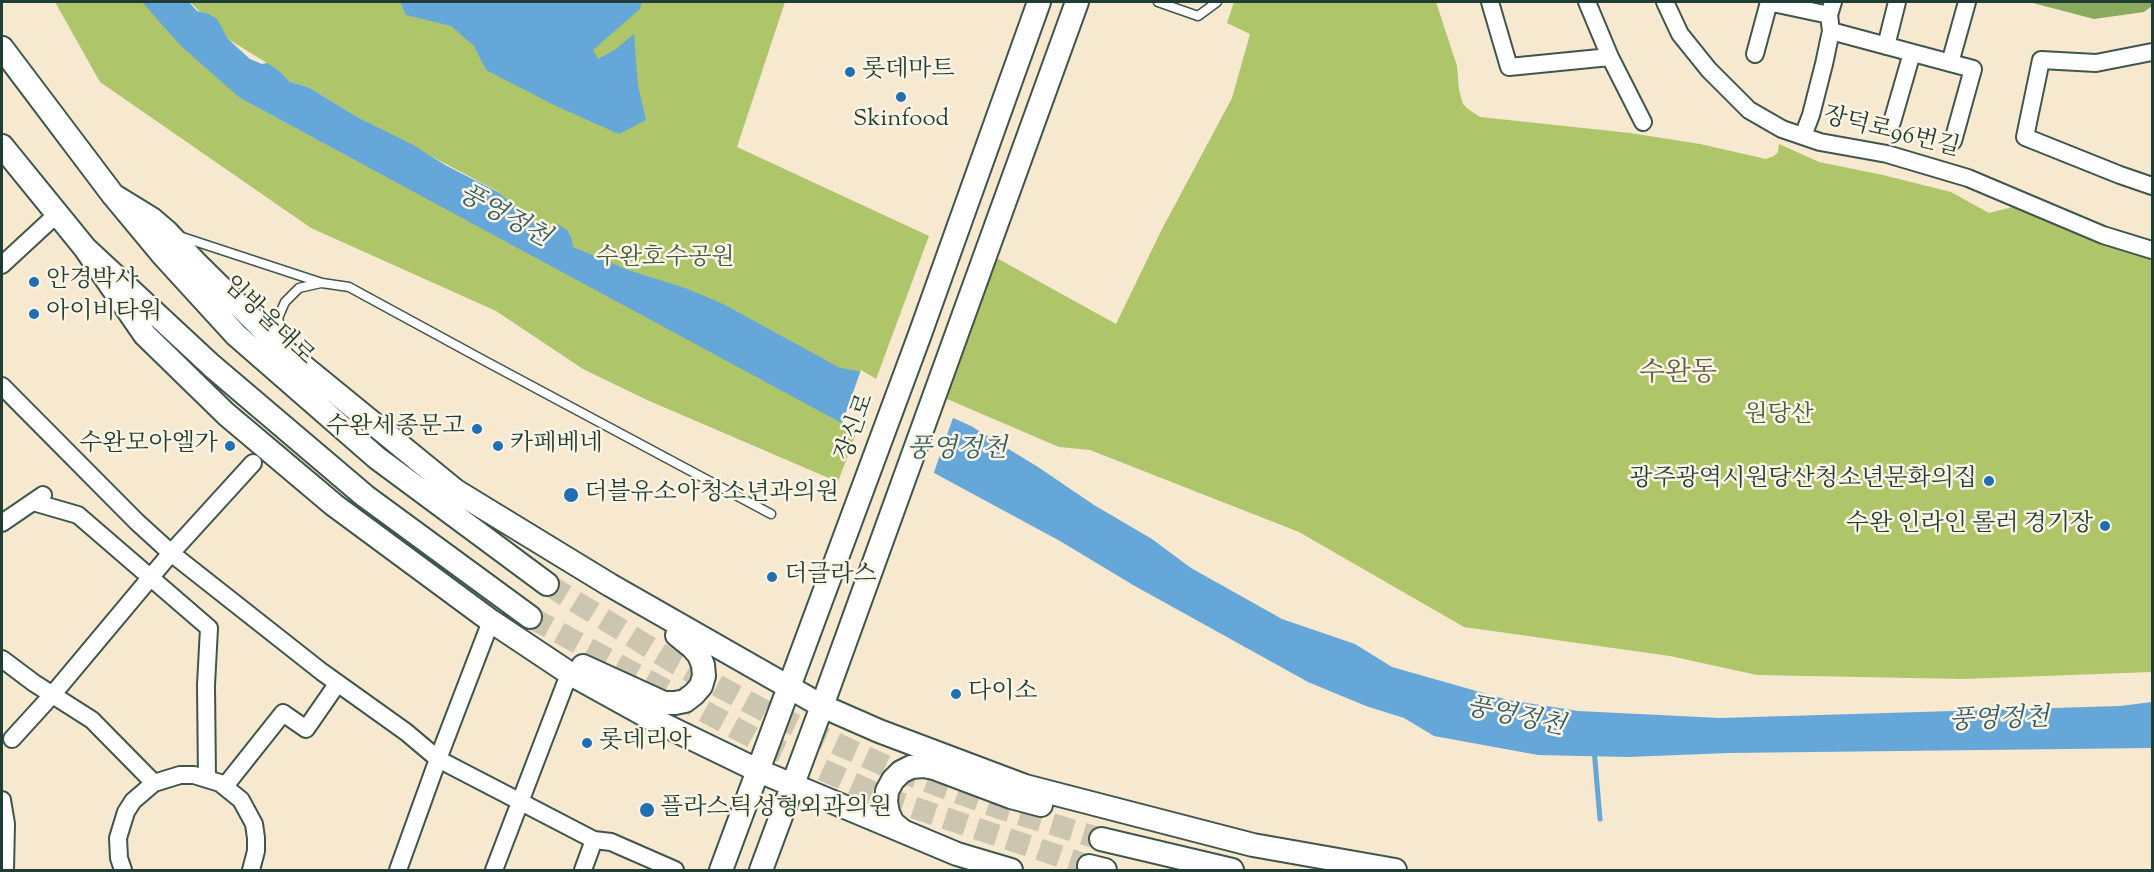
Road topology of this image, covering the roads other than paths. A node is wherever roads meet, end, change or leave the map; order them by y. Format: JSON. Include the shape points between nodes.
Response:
{"nodes":[{"id":1,"x":1039,"y":2,"type":"edge"},
{"id":2,"x":1077,"y":2,"type":"edge"},
{"id":3,"x":1158,"y":2,"type":"edge"},
{"id":4,"x":1217,"y":2,"type":"edge"},
{"id":5,"x":1490,"y":2,"type":"edge"},
{"id":6,"x":1587,"y":2,"type":"edge"},
{"id":7,"x":1665,"y":2,"type":"edge"},
{"id":8,"x":1769,"y":2,"type":"edge"},
{"id":9,"x":1897,"y":2,"type":"edge"},
{"id":10,"x":1967,"y":2,"type":"edge"},
{"id":11,"x":1831,"y":16,"type":"edge"},
{"id":12,"x":1886,"y":46,"type":"junction"},
{"id":13,"x":2,"y":48,"type":"edge"},
{"id":14,"x":2152,"y":52,"type":"edge"},
{"id":15,"x":1912,"y":53,"type":"junction"},
{"id":16,"x":1755,"y":54,"type":"dead end"},
{"id":17,"x":1610,"y":57,"type":"junction"},
{"id":18,"x":1950,"y":63,"type":"junction"},
{"id":19,"x":1643,"y":122,"type":"dead end"},
{"id":20,"x":1892,"y":122,"type":"dead end"},
{"id":21,"x":1803,"y":136,"type":"junction"},
{"id":22,"x":1953,"y":141,"type":"dead end"},
{"id":23,"x":2,"y":146,"type":"edge"},
{"id":24,"x":2152,"y":186,"type":"edge"},
{"id":25,"x":113,"y":195,"type":"junction"},
{"id":26,"x":56,"y":215,"type":"junction"},
{"id":27,"x":166,"y":231,"type":"junction"},
{"id":28,"x":85,"y":248,"type":"junction"},
{"id":29,"x":2152,"y":250,"type":"edge"},
{"id":30,"x":2,"y":265,"type":"edge"},
{"id":31,"x":322,"y":283,"type":"junction"},
{"id":32,"x":287,"y":352,"type":"junction"},
{"id":33,"x":2,"y":386,"type":"edge"},
{"id":34,"x":253,"y":463,"type":"dead end"},
{"id":35,"x":771,"y":514,"type":"dead end"},
{"id":36,"x":2,"y":523,"type":"edge"},
{"id":37,"x":171,"y":553,"type":"junction"},
{"id":38,"x":152,"y":578,"type":"junction"},
{"id":39,"x":547,"y":584,"type":"tunnel mouth"},
{"id":40,"x":610,"y":585,"type":"junction"},
{"id":41,"x":530,"y":617,"type":"tunnel mouth"},
{"id":42,"x":491,"y":621,"type":"junction"},
{"id":43,"x":536,"y":650,"type":"junction"},
{"id":44,"x":2,"y":659,"type":"edge"},
{"id":45,"x":566,"y":682,"type":"dead end"},
{"id":46,"x":789,"y":687,"type":"junction"},
{"id":47,"x":333,"y":690,"type":"dead end"},
{"id":48,"x":52,"y":694,"type":"junction"},
{"id":49,"x":822,"y":706,"type":"junction"},
{"id":50,"x":12,"y":739,"type":"dead end"},
{"id":51,"x":438,"y":759,"type":"junction"},
{"id":52,"x":759,"y":771,"type":"junction"},
{"id":53,"x":207,"y":778,"type":"junction"},
{"id":54,"x":154,"y":783,"type":"junction"},
{"id":55,"x":225,"y":786,"type":"junction"},
{"id":56,"x":793,"y":786,"type":"junction"},
{"id":57,"x":2,"y":800,"type":"edge"},
{"id":58,"x":520,"y":800,"type":"junction"},
{"id":59,"x":1080,"y":801,"type":"junction"},
{"id":60,"x":913,"y":836,"type":"junction"},
{"id":61,"x":1101,"y":839,"type":"tunnel mouth"},
{"id":62,"x":594,"y":840,"type":"junction"},
{"id":63,"x":5,"y":870,"type":"edge"},
{"id":64,"x":123,"y":870,"type":"edge"},
{"id":65,"x":252,"y":870,"type":"edge"},
{"id":66,"x":398,"y":870,"type":"edge"},
{"id":67,"x":494,"y":870,"type":"edge"},
{"id":68,"x":583,"y":870,"type":"edge"},
{"id":69,"x":675,"y":870,"type":"edge"},
{"id":70,"x":721,"y":870,"type":"edge"},
{"id":71,"x":761,"y":870,"type":"edge"},
{"id":72,"x":1011,"y":870,"type":"edge"},
{"id":73,"x":1232,"y":870,"type":"edge"},
{"id":74,"x":1395,"y":870,"type":"edge"}],
"edges":[{"from":1,"to":46,"type":"main road","name":"장신로","via":[[920,337]]},
{"from":2,"to":49,"type":"main road"},
{"from":3,"to":4,"type":"lane","via":[[1198,16]]},
{"from":5,"to":17,"type":"street","via":[[1509,67]]},
{"from":6,"to":17,"type":"street"},
{"from":7,"to":21,"type":"street","name":"장덕로96번길","via":[[1680,34],[1728,92],[1749,110]]},
{"from":8,"to":11,"type":"street"},
{"from":8,"to":16,"type":"street"},
{"from":9,"to":12,"type":"street"},
{"from":10,"to":18,"type":"street"},
{"from":11,"to":12,"type":"street"},
{"from":11,"to":21,"type":"street","via":[[1811,115]]},
{"from":12,"to":15,"type":"street"},
{"from":13,"to":25,"type":"main road","name":"임방울대로"},
{"from":14,"to":24,"type":"street","via":[[2096,63],[2041,60],[2025,137]]},
{"from":15,"to":18,"type":"street"},
{"from":15,"to":20,"type":"street"},
{"from":17,"to":19,"type":"street"},
{"from":18,"to":22,"type":"street","via":[[1973,69]]},
{"from":21,"to":29,"type":"street","name":"장덕로96번길","via":[[1887,154],[1968,178],[2103,235]]},
{"from":23,"to":26,"type":"main road"},
{"from":25,"to":27,"type":"main road"},
{"from":25,"to":39,"type":"main road","name":"임방울대로","via":[[236,335],[377,458]]},
{"from":26,"to":28,"type":"main road"},
{"from":26,"to":30,"type":"street"},
{"from":27,"to":31,"type":"lane"},
{"from":27,"to":32,"type":"main road"},
{"from":28,"to":41,"type":"main road","via":[[212,366],[365,496]]},
{"from":28,"to":42,"type":"main road","via":[[145,335],[226,414],[334,505]]},
{"from":31,"to":32,"type":"lane","via":[[298,288],[285,302],[278,318]]},
{"from":31,"to":35,"type":"lane","via":[[349,287]]},
{"from":32,"to":40,"type":"main road","via":[[456,491]]},
{"from":33,"to":37,"type":"street"},
{"from":34,"to":37,"type":"street"},
{"from":36,"to":38,"type":"street","via":[[38,498],[78,515]]},
{"from":37,"to":38,"type":"street"},
{"from":37,"to":51,"type":"street"},
{"from":38,"to":48,"type":"street"},
{"from":38,"to":53,"type":"street","via":[[209,627]]},
{"from":40,"to":43,"type":"main road","via":[[699,655],[704,676],[694,694],[685,701],[664,702],[601,673]]},
{"from":40,"to":46,"type":"main road"},
{"from":42,"to":43,"type":"main road"},
{"from":42,"to":51,"type":"street"},
{"from":43,"to":52,"type":"main road","via":[[654,720]]},
{"from":44,"to":48,"type":"street"},
{"from":45,"to":58,"type":"street"},
{"from":46,"to":49,"type":"main road"},
{"from":46,"to":52,"type":"main road","name":"장신로"},
{"from":47,"to":55,"type":"street","via":[[306,729],[283,713]]},
{"from":48,"to":50,"type":"street"},
{"from":48,"to":54,"type":"street","via":[[93,720]]},
{"from":49,"to":56,"type":"main road"},
{"from":49,"to":59,"type":"main road","via":[[1025,786]]},
{"from":51,"to":58,"type":"street"},
{"from":51,"to":66,"type":"street"},
{"from":52,"to":56,"type":"main road"},
{"from":52,"to":70,"type":"main road","name":"장신로"},
{"from":53,"to":54,"type":"street","via":[[180,775]]},
{"from":53,"to":55,"type":"street"},
{"from":54,"to":64,"type":"street","via":[[133,801],[121,825],[118,852]]},
{"from":55,"to":65,"type":"street","via":[[241,800],[254,824],[256,851]]},
{"from":56,"to":60,"type":"main road"},
{"from":56,"to":71,"type":"main road"},
{"from":57,"to":63,"type":"street"},
{"from":58,"to":62,"type":"street"},
{"from":58,"to":67,"type":"street"},
{"from":59,"to":60,"type":"main road","via":[[1055,808],[1011,797],[934,768],[911,767],[892,780],[886,802],[894,824]]},
{"from":59,"to":74,"type":"main road","via":[[1253,845]]},
{"from":60,"to":72,"type":"main road"},
{"from":61,"to":73,"type":"main road"},
{"from":62,"to":68,"type":"street"},
{"from":62,"to":69,"type":"street","via":[[611,842]]}]}
